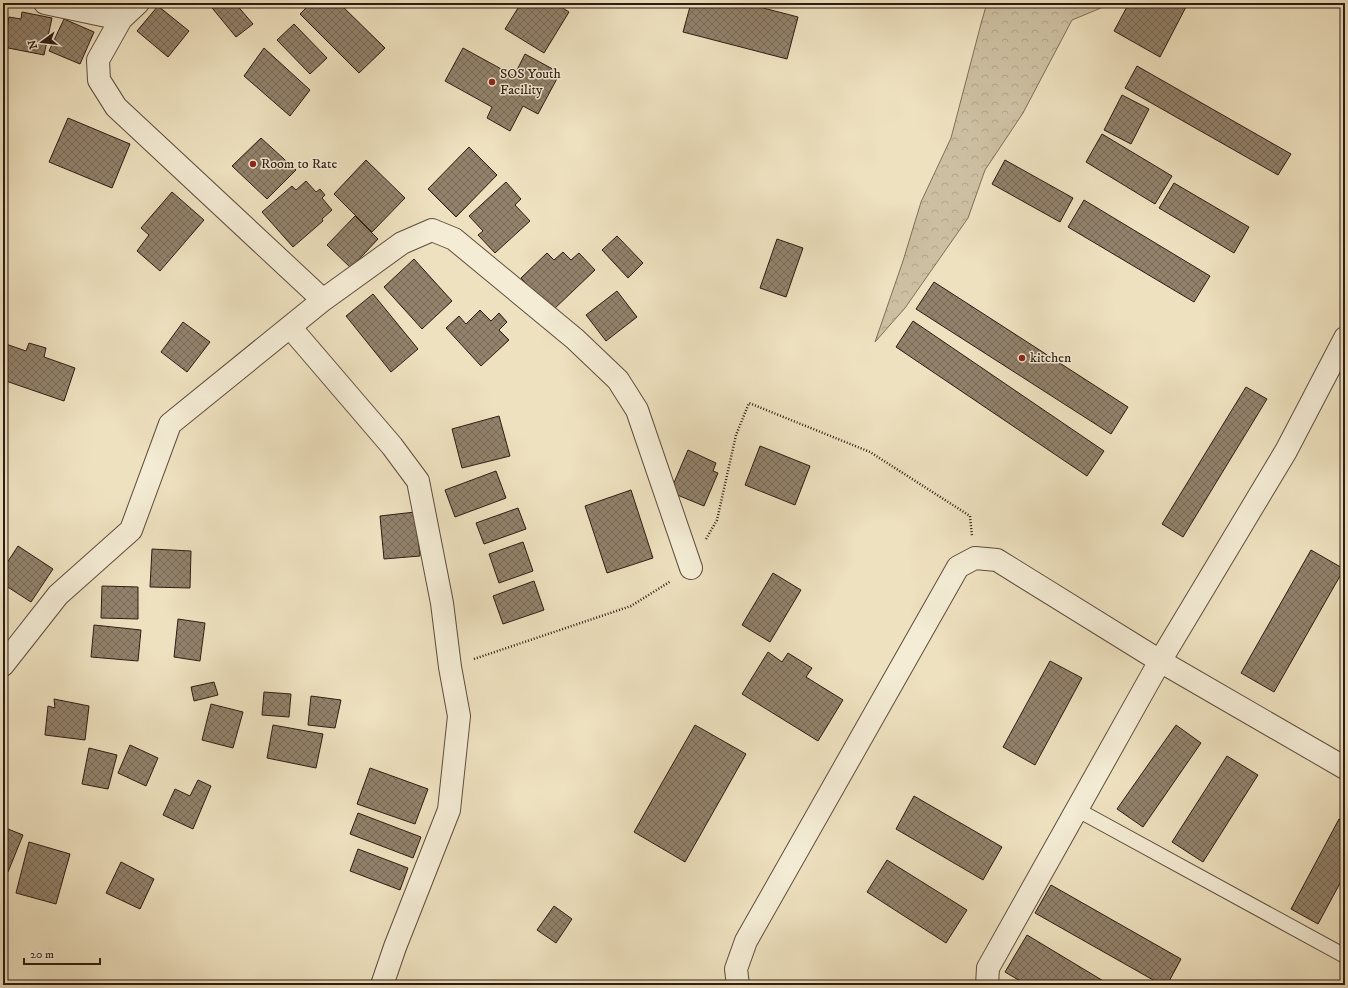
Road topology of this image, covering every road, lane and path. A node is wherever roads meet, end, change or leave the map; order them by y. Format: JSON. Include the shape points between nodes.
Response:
{"nodes":[{"id":1,"x":45,"y":3,"type":"edge"},
{"id":2,"x":138,"y":3,"type":"edge"},
{"id":3,"x":121,"y":19,"type":"junction"},
{"id":4,"x":323,"y":300,"type":"junction"},
{"id":5,"x":290,"y":327,"type":"junction"},
{"id":6,"x":1345,"y":338,"type":"edge"},
{"id":7,"x":975,"y":558,"type":"junction"},
{"id":8,"x":691,"y":568,"type":"junction"},
{"id":9,"x":1160,"y":661,"type":"junction"},
{"id":10,"x":3,"y":664,"type":"edge"},
{"id":11,"x":450,"y":667,"type":"junction"},
{"id":12,"x":1345,"y":768,"type":"edge"},
{"id":13,"x":1076,"y":810,"type":"junction"},
{"id":14,"x":1345,"y":956,"type":"edge"},
{"id":15,"x":382,"y":985,"type":"edge"},
{"id":16,"x":738,"y":985,"type":"edge"},
{"id":17,"x":987,"y":985,"type":"edge"}],
"edges":[{"from":1,"to":3,"type":"street"},
{"from":2,"to":3,"type":"street"},
{"from":3,"to":4,"type":"street","via":[[98,60],[99,80],[116,107]]},
{"from":4,"to":5,"type":"street"},
{"from":4,"to":8,"type":"street","via":[[402,243],[432,230],[454,240],[575,339],[618,380],[637,410]]},
{"from":5,"to":10,"type":"street","via":[[170,424],[131,530],[58,595]]},
{"from":5,"to":11,"type":"street","via":[[392,446],[418,481],[442,603]]},
{"from":6,"to":9,"type":"street","via":[[1286,451]]},
{"from":7,"to":8,"type":"path","via":[[970,516],[870,452],[749,403],[736,435],[717,520]]},
{"from":7,"to":9,"type":"street","via":[[997,560]]},
{"from":7,"to":16,"type":"street","via":[[958,567],[746,941],[736,969]]},
{"from":8,"to":11,"type":"path","via":[[632,606]]},
{"from":9,"to":12,"type":"street"},
{"from":9,"to":13,"type":"street"},
{"from":11,"to":15,"type":"street","via":[[459,716],[449,810]]},
{"from":13,"to":14,"type":"lane"},
{"from":13,"to":17,"type":"street","via":[[988,968]]}]}
